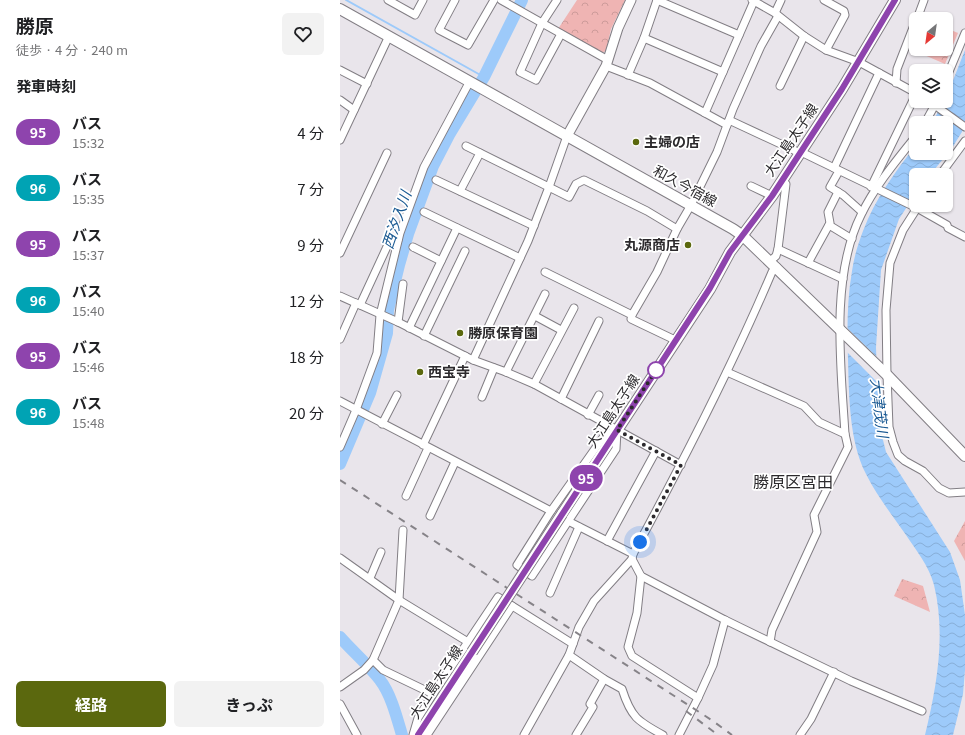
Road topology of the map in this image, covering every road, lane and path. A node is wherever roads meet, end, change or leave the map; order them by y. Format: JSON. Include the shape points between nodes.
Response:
{"nodes":[{"id":1,"x":388,"y":0,"type":"edge"},
{"id":2,"x":423,"y":0,"type":"edge"},
{"id":3,"x":455,"y":0,"type":"edge"},
{"id":4,"x":494,"y":0,"type":"edge"},
{"id":5,"x":501,"y":0,"type":"edge"},
{"id":6,"x":557,"y":0,"type":"edge"},
{"id":7,"x":631,"y":0,"type":"edge"},
{"id":8,"x":657,"y":0,"type":"edge"},
{"id":9,"x":781,"y":0,"type":"edge"},
{"id":10,"x":824,"y":0,"type":"edge"},
{"id":11,"x":895,"y":0,"type":"edge"},
{"id":12,"x":924,"y":0,"type":"edge"},
{"id":13,"x":753,"y":1,"type":"edge"},
{"id":14,"x":835,"y":2,"type":"edge"},
{"id":15,"x":340,"y":8,"type":"edge"},
{"id":16,"x":919,"y":12,"type":"edge"},
{"id":17,"x":776,"y":15,"type":"junction"},
{"id":18,"x":542,"y":23,"type":"junction"},
{"id":19,"x":965,"y":32,"type":"edge"},
{"id":20,"x":561,"y":34,"type":"junction"},
{"id":21,"x":739,"y":35,"type":"junction"},
{"id":22,"x":389,"y":36,"type":"junction"},
{"id":23,"x":804,"y":36,"type":"junction"},
{"id":24,"x":644,"y":38,"type":"junction"},
{"id":25,"x":909,"y":38,"type":"edge"},
{"id":26,"x":826,"y":50,"type":"junction"},
{"id":27,"x":859,"y":62,"type":"junction"},
{"id":28,"x":607,"y":63,"type":"junction"},
{"id":29,"x":952,"y":64,"type":"edge"},
{"id":30,"x":340,"y":70,"type":"edge"},
{"id":31,"x":723,"y":72,"type":"junction"},
{"id":32,"x":879,"y":73,"type":"junction"},
{"id":33,"x":628,"y":75,"type":"junction"},
{"id":34,"x":471,"y":82,"type":"junction"},
{"id":35,"x":896,"y":83,"type":"junction"},
{"id":36,"x":367,"y":84,"type":"junction"},
{"id":37,"x":780,"y":86,"type":"dead end"},
{"id":38,"x":909,"y":90,"type":"edge"},
{"id":39,"x":340,"y":100,"type":"edge"},
{"id":40,"x":910,"y":108,"type":"edge"},
{"id":41,"x":941,"y":108,"type":"edge"},
{"id":42,"x":354,"y":110,"type":"junction"},
{"id":43,"x":705,"y":114,"type":"junction"},
{"id":44,"x":728,"y":123,"type":"junction"},
{"id":45,"x":965,"y":127,"type":"edge"},
{"id":46,"x":342,"y":129,"type":"edge"},
{"id":47,"x":567,"y":136,"type":"junction"},
{"id":48,"x":340,"y":140,"type":"edge"},
{"id":49,"x":965,"y":141,"type":"edge"},
{"id":50,"x":909,"y":144,"type":"edge"},
{"id":51,"x":466,"y":146,"type":"dead end"},
{"id":52,"x":387,"y":153,"type":"dead end"},
{"id":53,"x":480,"y":153,"type":"junction"},
{"id":54,"x":801,"y":153,"type":"junction"},
{"id":55,"x":945,"y":168,"type":"edge"},
{"id":56,"x":836,"y":169,"type":"junction"},
{"id":57,"x":436,"y":180,"type":"dead end"},
{"id":58,"x":782,"y":180,"type":"junction"},
{"id":59,"x":751,"y":186,"type":"dead end"},
{"id":60,"x":549,"y":187,"type":"junction"},
{"id":61,"x":873,"y":188,"type":"junction"},
{"id":62,"x":460,"y":192,"type":"junction"},
{"id":63,"x":838,"y":192,"type":"junction"},
{"id":64,"x":772,"y":196,"type":"junction"},
{"id":65,"x":909,"y":203,"type":"edge"},
{"id":66,"x":691,"y":205,"type":"junction"},
{"id":67,"x":424,"y":212,"type":"dead end"},
{"id":68,"x":862,"y":212,"type":"junction"},
{"id":69,"x":915,"y":212,"type":"edge"},
{"id":70,"x":926,"y":212,"type":"edge"},
{"id":71,"x":829,"y":225,"type":"junction"},
{"id":72,"x":534,"y":226,"type":"junction"},
{"id":73,"x":457,"y":228,"type":"junction"},
{"id":74,"x":677,"y":229,"type":"junction"},
{"id":75,"x":743,"y":236,"type":"junction"},
{"id":76,"x":965,"y":237,"type":"edge"},
{"id":77,"x":852,"y":239,"type":"junction"},
{"id":78,"x":398,"y":240,"type":"junction"},
{"id":79,"x":413,"y":247,"type":"dead end"},
{"id":80,"x":778,"y":249,"type":"junction"},
{"id":81,"x":465,"y":250,"type":"dead end"},
{"id":82,"x":340,"y":253,"type":"edge"},
{"id":83,"x":520,"y":258,"type":"junction"},
{"id":84,"x":441,"y":261,"type":"junction"},
{"id":85,"x":808,"y":263,"type":"junction"},
{"id":86,"x":773,"y":264,"type":"junction"},
{"id":87,"x":545,"y":272,"type":"dead end"},
{"id":88,"x":843,"y":279,"type":"junction"},
{"id":89,"x":403,"y":284,"type":"dead end"},
{"id":90,"x":545,"y":294,"type":"dead end"},
{"id":91,"x":340,"y":296,"type":"edge"},
{"id":92,"x":358,"y":304,"type":"junction"},
{"id":93,"x":574,"y":308,"type":"dead end"},
{"id":94,"x":380,"y":315,"type":"junction"},
{"id":95,"x":632,"y":315,"type":"junction"},
{"id":96,"x":534,"y":316,"type":"junction"},
{"id":97,"x":398,"y":322,"type":"junction"},
{"id":98,"x":599,"y":322,"type":"dead end"},
{"id":99,"x":409,"y":328,"type":"junction"},
{"id":100,"x":562,"y":330,"type":"junction"},
{"id":101,"x":839,"y":330,"type":"junction"},
{"id":102,"x":424,"y":336,"type":"junction"},
{"id":103,"x":340,"y":340,"type":"edge"},
{"id":104,"x":676,"y":340,"type":"junction"},
{"id":105,"x":465,"y":356,"type":"junction"},
{"id":106,"x":473,"y":360,"type":"junction"},
{"id":107,"x":494,"y":368,"type":"junction"},
{"id":108,"x":506,"y":372,"type":"junction"},
{"id":109,"x":727,"y":372,"type":"junction"},
{"id":110,"x":887,"y":374,"type":"junction"},
{"id":111,"x":534,"y":384,"type":"junction"},
{"id":112,"x":398,"y":395,"type":"dead end"},
{"id":113,"x":599,"y":395,"type":"dead end"},
{"id":114,"x":482,"y":397,"type":"dead end"},
{"id":115,"x":561,"y":399,"type":"junction"},
{"id":116,"x":340,"y":401,"type":"edge"},
{"id":117,"x":356,"y":410,"type":"junction"},
{"id":118,"x":588,"y":415,"type":"junction"},
{"id":119,"x":382,"y":424,"type":"junction"},
{"id":120,"x":617,"y":430,"type":"junction"},
{"id":121,"x":845,"y":434,"type":"junction"},
{"id":122,"x":426,"y":446,"type":"junction"},
{"id":123,"x":340,"y":447,"type":"edge"},
{"id":124,"x":656,"y":451,"type":"junction"},
{"id":125,"x":965,"y":456,"type":"edge"},
{"id":126,"x":455,"y":462,"type":"junction"},
{"id":127,"x":681,"y":465,"type":"junction"},
{"id":128,"x":965,"y":492,"type":"edge"},
{"id":129,"x":406,"y":496,"type":"dead end"},
{"id":130,"x":551,"y":511,"type":"junction"},
{"id":131,"x":430,"y":516,"type":"dead end"},
{"id":132,"x":565,"y":518,"type":"junction"},
{"id":133,"x":579,"y":527,"type":"junction"},
{"id":134,"x":403,"y":530,"type":"dead end"},
{"id":135,"x":607,"y":541,"type":"junction"},
{"id":136,"x":381,"y":552,"type":"dead end"},
{"id":137,"x":632,"y":557,"type":"junction"},
{"id":138,"x":340,"y":558,"type":"edge"},
{"id":139,"x":641,"y":576,"type":"junction"},
{"id":140,"x":370,"y":578,"type":"junction"},
{"id":141,"x":550,"y":593,"type":"dead end"},
{"id":142,"x":400,"y":600,"type":"junction"},
{"id":143,"x":512,"y":606,"type":"junction"},
{"id":144,"x":725,"y":620,"type":"junction"},
{"id":145,"x":468,"y":642,"type":"junction"},
{"id":146,"x":770,"y":642,"type":"junction"},
{"id":147,"x":573,"y":644,"type":"junction"},
{"id":148,"x":569,"y":655,"type":"junction"},
{"id":149,"x":373,"y":660,"type":"junction"},
{"id":150,"x":834,"y":672,"type":"junction"},
{"id":151,"x":604,"y":679,"type":"junction"},
{"id":152,"x":340,"y":687,"type":"edge"},
{"id":153,"x":433,"y":694,"type":"junction"},
{"id":154,"x":698,"y":698,"type":"junction"},
{"id":155,"x":340,"y":704,"type":"edge"},
{"id":156,"x":433,"y":711,"type":"junction"},
{"id":157,"x":922,"y":711,"type":"dead end"},
{"id":158,"x":418,"y":718,"type":"junction"},
{"id":159,"x":433,"y":727,"type":"junction"},
{"id":160,"x":652,"y":732,"type":"edge"},
{"id":161,"x":357,"y":735,"type":"edge"},
{"id":162,"x":413,"y":735,"type":"edge"},
{"id":163,"x":418,"y":735,"type":"edge"},
{"id":164,"x":427,"y":735,"type":"edge"},
{"id":165,"x":524,"y":735,"type":"edge"},
{"id":166,"x":576,"y":735,"type":"edge"},
{"id":167,"x":663,"y":735,"type":"edge"},
{"id":168,"x":679,"y":735,"type":"edge"},
{"id":169,"x":800,"y":735,"type":"edge"}],
"edges":[{"from":1,"to":2,"type":"street","via":[[414,15]]},
{"from":3,"to":4,"type":"street","via":[[439,30],[468,45]]},
{"from":5,"to":18,"type":"street"},
{"from":6,"to":18,"type":"street"},
{"from":7,"to":28,"type":"street","via":[[618,28]]},
{"from":8,"to":21,"type":"street"},
{"from":8,"to":24,"type":"street"},
{"from":9,"to":17,"type":"street"},
{"from":10,"to":14,"type":"street"},
{"from":11,"to":27,"type":"main road","name":"大江島太子線"},
{"from":12,"to":16,"type":"street"},
{"from":13,"to":17,"type":"street"},
{"from":13,"to":21,"type":"street"},
{"from":14,"to":26,"type":"street","via":[[845,14]]},
{"from":15,"to":22,"type":"main road","name":"和久今宿線"},
{"from":17,"to":23,"type":"street"},
{"from":17,"to":44,"type":"street"},
{"from":18,"to":20,"type":"street"},
{"from":18,"to":20,"type":"street","via":[[520,72],[536,80]]},
{"from":19,"to":29,"type":"street"},
{"from":20,"to":28,"type":"street"},
{"from":21,"to":31,"type":"street"},
{"from":22,"to":34,"type":"main road","name":"和久今宿線"},
{"from":22,"to":36,"type":"street"},
{"from":23,"to":26,"type":"street"},
{"from":23,"to":37,"type":"street"},
{"from":24,"to":31,"type":"street"},
{"from":24,"to":33,"type":"street"},
{"from":25,"to":35,"type":"street","via":[[897,69]]},
{"from":26,"to":27,"type":"street"},
{"from":27,"to":32,"type":"street"},
{"from":27,"to":54,"type":"main road","name":"大江島太子線"},
{"from":28,"to":33,"type":"street"},
{"from":28,"to":47,"type":"street"},
{"from":30,"to":36,"type":"street"},
{"from":31,"to":43,"type":"street"},
{"from":32,"to":35,"type":"street"},
{"from":32,"to":56,"type":"street"},
{"from":33,"to":43,"type":"street","via":[[650,83]]},
{"from":34,"to":47,"type":"main road","name":"和久今宿線"},
{"from":34,"to":78,"type":"street","via":[[424,167]]},
{"from":35,"to":38,"type":"street"},
{"from":36,"to":42,"type":"street"},
{"from":39,"to":42,"type":"street"},
{"from":40,"to":61,"type":"street"},
{"from":41,"to":45,"type":"street"},
{"from":42,"to":46,"type":"street"},
{"from":43,"to":44,"type":"street"},
{"from":44,"to":54,"type":"street"},
{"from":44,"to":66,"type":"street","via":[[718,152]]},
{"from":46,"to":48,"type":"street"},
{"from":47,"to":60,"type":"street"},
{"from":47,"to":66,"type":"main road","name":"和久今宿線"},
{"from":49,"to":55,"type":"street"},
{"from":50,"to":61,"type":"street"},
{"from":51,"to":53,"type":"street"},
{"from":52,"to":82,"type":"street"},
{"from":53,"to":60,"type":"street"},
{"from":53,"to":62,"type":"street"},
{"from":54,"to":56,"type":"street"},
{"from":54,"to":58,"type":"main road","name":"大江島太子線"},
{"from":56,"to":61,"type":"street"},
{"from":56,"to":63,"type":"street","via":[[830,187]]},
{"from":57,"to":62,"type":"street"},
{"from":58,"to":64,"type":"main road","name":"大江島太子線"},
{"from":58,"to":80,"type":"street","via":[[786,184]]},
{"from":59,"to":64,"type":"street"},
{"from":60,"to":72,"type":"street"},
{"from":60,"to":74,"type":"street","via":[[569,197],[576,184],[584,180]]},
{"from":61,"to":65,"type":"street"},
{"from":61,"to":68,"type":"street"},
{"from":62,"to":72,"type":"street"},
{"from":63,"to":68,"type":"street"},
{"from":63,"to":71,"type":"street","via":[[828,212]]},
{"from":64,"to":75,"type":"main road","name":"大江島太子線"},
{"from":66,"to":74,"type":"street"},
{"from":66,"to":75,"type":"main road","name":"和久今宿線"},
{"from":67,"to":73,"type":"street"},
{"from":68,"to":77,"type":"street"},
{"from":69,"to":110,"type":"street","via":[[903,230],[890,263],[886,310]]},
{"from":70,"to":76,"type":"street"},
{"from":71,"to":77,"type":"street"},
{"from":71,"to":85,"type":"street"},
{"from":72,"to":83,"type":"street"},
{"from":73,"to":83,"type":"street"},
{"from":73,"to":84,"type":"street"},
{"from":74,"to":95,"type":"street","via":[[657,272]]},
{"from":75,"to":86,"type":"main road","name":"和久今宿線"},
{"from":75,"to":104,"type":"main road","name":"大江島太子線","via":[[730,252]]},
{"from":77,"to":88,"type":"street"},
{"from":78,"to":92,"type":"street","via":[[391,238]]},
{"from":78,"to":94,"type":"street"},
{"from":79,"to":84,"type":"street"},
{"from":80,"to":85,"type":"street"},
{"from":80,"to":86,"type":"street"},
{"from":81,"to":102,"type":"street"},
{"from":83,"to":106,"type":"street"},
{"from":84,"to":99,"type":"street"},
{"from":85,"to":88,"type":"street"},
{"from":86,"to":101,"type":"main road","name":"和久今宿線"},
{"from":86,"to":109,"type":"street","via":[[748,329]]},
{"from":87,"to":95,"type":"street"},
{"from":88,"to":101,"type":"street"},
{"from":89,"to":97,"type":"street"},
{"from":90,"to":96,"type":"street"},
{"from":91,"to":92,"type":"street"},
{"from":92,"to":94,"type":"street"},
{"from":92,"to":103,"type":"street"},
{"from":93,"to":100,"type":"street"},
{"from":94,"to":97,"type":"street"},
{"from":94,"to":117,"type":"street","via":[[377,353]]},
{"from":95,"to":104,"type":"street","via":[[631,319]]},
{"from":96,"to":100,"type":"street"},
{"from":96,"to":108,"type":"street"},
{"from":97,"to":99,"type":"street"},
{"from":98,"to":115,"type":"street"},
{"from":99,"to":102,"type":"street"},
{"from":100,"to":111,"type":"street"},
{"from":101,"to":110,"type":"main road","name":"和久今宿線"},
{"from":101,"to":121,"type":"street"},
{"from":102,"to":105,"type":"street"},
{"from":104,"to":120,"type":"main road","name":"大江島太子線"},
{"from":105,"to":106,"type":"street"},
{"from":105,"to":122,"type":"street"},
{"from":106,"to":107,"type":"street"},
{"from":107,"to":108,"type":"street"},
{"from":107,"to":114,"type":"street"},
{"from":108,"to":111,"type":"street"},
{"from":109,"to":121,"type":"street","via":[[804,406],[819,422]]},
{"from":109,"to":127,"type":"street"},
{"from":110,"to":125,"type":"main road","name":"和久今宿線"},
{"from":110,"to":128,"type":"street","via":[[890,427],[898,455],[923,471],[939,488],[949,493]]},
{"from":111,"to":115,"type":"street"},
{"from":112,"to":119,"type":"street"},
{"from":113,"to":118,"type":"street"},
{"from":115,"to":118,"type":"street"},
{"from":116,"to":117,"type":"street"},
{"from":117,"to":119,"type":"street"},
{"from":117,"to":123,"type":"street"},
{"from":118,"to":120,"type":"street"},
{"from":119,"to":122,"type":"street"},
{"from":120,"to":124,"type":"street"},
{"from":120,"to":130,"type":"street","via":[[604,436]]},
{"from":120,"to":132,"type":"main road","name":"大江島太子線"},
{"from":121,"to":146,"type":"street","via":[[848,447],[814,515],[816,532],[772,630]]},
{"from":122,"to":126,"type":"street"},
{"from":122,"to":129,"type":"street"},
{"from":124,"to":127,"type":"street"},
{"from":124,"to":135,"type":"street"},
{"from":126,"to":130,"type":"street"},
{"from":126,"to":131,"type":"street"},
{"from":127,"to":137,"type":"street"},
{"from":130,"to":132,"type":"street","via":[[517,565],[532,576]]},
{"from":132,"to":133,"type":"street"},
{"from":132,"to":156,"type":"main road","name":"大江島太子線","bridge":true},
{"from":133,"to":135,"type":"street"},
{"from":133,"to":141,"type":"street"},
{"from":134,"to":142,"type":"street"},
{"from":135,"to":137,"type":"street"},
{"from":136,"to":140,"type":"street"},
{"from":137,"to":139,"type":"street"},
{"from":137,"to":147,"type":"street","via":[[594,601],[579,627]]},
{"from":138,"to":140,"type":"street"},
{"from":139,"to":144,"type":"street"},
{"from":139,"to":154,"type":"street","via":[[637,613],[628,647],[632,656]]},
{"from":140,"to":142,"type":"street"},
{"from":142,"to":145,"type":"street"},
{"from":142,"to":149,"type":"street"},
{"from":143,"to":145,"type":"street","via":[[498,597]]},
{"from":143,"to":147,"type":"street"},
{"from":143,"to":159,"type":"street"},
{"from":144,"to":146,"type":"street"},
{"from":144,"to":154,"type":"street","via":[[713,665]]},
{"from":145,"to":153,"type":"street"},
{"from":146,"to":150,"type":"street"},
{"from":147,"to":148,"type":"street"},
{"from":148,"to":151,"type":"street"},
{"from":148,"to":165,"type":"street"},
{"from":149,"to":152,"type":"street","via":[[364,670]]},
{"from":149,"to":153,"type":"street","via":[[383,670]]},
{"from":150,"to":157,"type":"street"},
{"from":150,"to":169,"type":"street","via":[[811,719]]},
{"from":151,"to":160,"type":"street","via":[[622,689],[634,717]]},
{"from":151,"to":166,"type":"street","via":[[590,704],[593,707]]},
{"from":153,"to":158,"type":"street"},
{"from":154,"to":168,"type":"street"},
{"from":155,"to":161,"type":"street"},
{"from":156,"to":158,"type":"street"},
{"from":156,"to":159,"type":"street"},
{"from":156,"to":163,"type":"main road","name":"大江島太子線"},
{"from":158,"to":162,"type":"street"},
{"from":159,"to":164,"type":"street"},
{"from":160,"to":167,"type":"street"}]}
